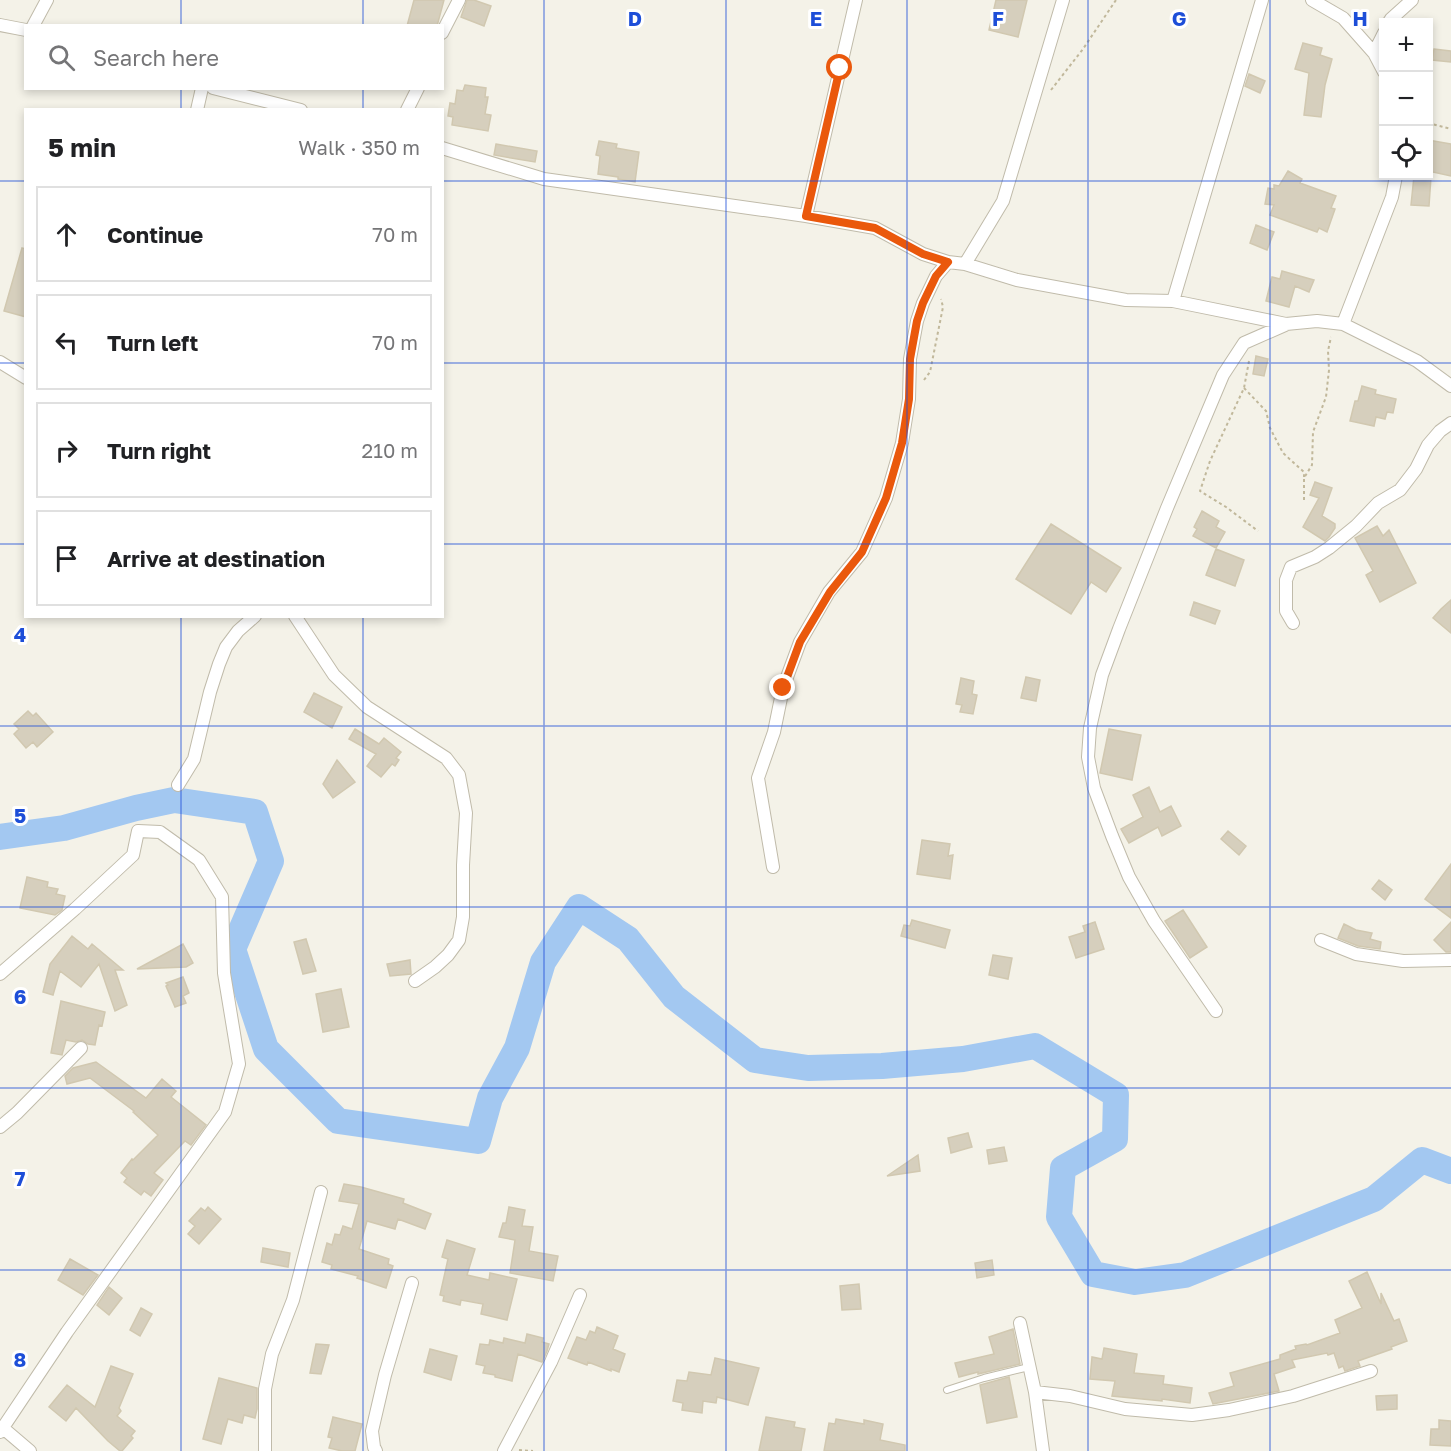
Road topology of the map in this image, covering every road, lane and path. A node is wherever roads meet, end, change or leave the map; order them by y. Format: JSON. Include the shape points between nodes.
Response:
{"nodes":[{"id":1,"x":47,"y":0,"type":"edge"},
{"id":2,"x":459,"y":0,"type":"edge"},
{"id":3,"x":842,"y":0,"type":"edge"},
{"id":4,"x":1063,"y":0,"type":"edge"},
{"id":5,"x":1116,"y":0,"type":"edge"},
{"id":6,"x":1262,"y":0,"type":"edge"},
{"id":7,"x":1312,"y":0,"type":"edge"},
{"id":8,"x":1412,"y":0,"type":"edge"},
{"id":9,"x":855,"y":3,"type":"edge"},
{"id":10,"x":1392,"y":18,"type":"edge"},
{"id":11,"x":34,"y":24,"type":"edge"},
{"id":12,"x":0,"y":25,"type":"edge"},
{"id":13,"x":444,"y":29,"type":"edge"},
{"id":14,"x":24,"y":30,"type":"edge"},
{"id":15,"x":1379,"y":42,"type":"edge"},
{"id":16,"x":1374,"y":53,"type":"junction"},
{"id":17,"x":1379,"y":64,"type":"edge"},
{"id":18,"x":201,"y":90,"type":"edge"},
{"id":19,"x":221,"y":90,"type":"edge"},
{"id":20,"x":417,"y":90,"type":"edge"},
{"id":21,"x":1048,"y":95,"type":"dead end"},
{"id":22,"x":197,"y":108,"type":"edge"},
{"id":23,"x":293,"y":108,"type":"edge"},
{"id":24,"x":408,"y":108,"type":"edge"},
{"id":25,"x":1433,"y":124,"type":"edge"},
{"id":26,"x":1451,"y":129,"type":"edge"},
{"id":27,"x":444,"y":149,"type":"edge"},
{"id":28,"x":1395,"y":180,"type":"edge"},
{"id":29,"x":806,"y":216,"type":"junction"},
{"id":30,"x":948,"y":262,"type":"junction"},
{"id":31,"x":965,"y":264,"type":"junction"},
{"id":32,"x":936,"y":276,"type":"junction"},
{"id":33,"x":1173,"y":301,"type":"junction"},
{"id":34,"x":1338,"y":323,"type":"junction"},
{"id":35,"x":1286,"y":324,"type":"junction"},
{"id":36,"x":1244,"y":343,"type":"junction"},
{"id":37,"x":0,"y":362,"type":"edge"},
{"id":38,"x":24,"y":377,"type":"edge"},
{"id":39,"x":923,"y":381,"type":"dead end"},
{"id":40,"x":1451,"y":386,"type":"edge"},
{"id":41,"x":1244,"y":388,"type":"junction"},
{"id":42,"x":1451,"y":423,"type":"edge"},
{"id":43,"x":1304,"y":478,"type":"junction"},
{"id":44,"x":1304,"y":500,"type":"dead end"},
{"id":45,"x":1258,"y":531,"type":"dead end"},
{"id":46,"x":253,"y":618,"type":"edge"},
{"id":47,"x":296,"y":618,"type":"edge"},
{"id":48,"x":1293,"y":623,"type":"dead end"},
{"id":49,"x":178,"y":785,"type":"dead end"},
{"id":50,"x":773,"y":867,"type":"dead end"},
{"id":51,"x":1321,"y":940,"type":"dead end"},
{"id":52,"x":1451,"y":960,"type":"edge"},
{"id":53,"x":0,"y":974,"type":"edge"},
{"id":54,"x":415,"y":981,"type":"dead end"},
{"id":55,"x":1216,"y":1011,"type":"dead end"},
{"id":56,"x":81,"y":1048,"type":"dead end"},
{"id":57,"x":0,"y":1127,"type":"edge"},
{"id":58,"x":321,"y":1192,"type":"dead end"},
{"id":59,"x":412,"y":1283,"type":"dead end"},
{"id":60,"x":580,"y":1294,"type":"dead end"},
{"id":61,"x":1020,"y":1323,"type":"dead end"},
{"id":62,"x":1030,"y":1367,"type":"junction"},
{"id":63,"x":1371,"y":1371,"type":"dead end"},
{"id":64,"x":947,"y":1390,"type":"dead end"},
{"id":65,"x":1035,"y":1392,"type":"junction"},
{"id":66,"x":2,"y":1430,"type":"edge"},
{"id":67,"x":30,"y":1451,"type":"edge"},
{"id":68,"x":266,"y":1451,"type":"edge"},
{"id":69,"x":376,"y":1451,"type":"edge"},
{"id":70,"x":504,"y":1451,"type":"edge"},
{"id":71,"x":1043,"y":1451,"type":"edge"}],
"edges":[{"from":1,"to":11,"type":"street"},
{"from":2,"to":13,"type":"street"},
{"from":3,"to":9,"type":"street"},
{"from":4,"to":31,"type":"street","via":[[1003,201]]},
{"from":5,"to":21,"type":"path"},
{"from":6,"to":33,"type":"street"},
{"from":7,"to":16,"type":"street","via":[[1342,18]]},
{"from":8,"to":10,"type":"street"},
{"from":9,"to":29,"type":"street"},
{"from":12,"to":14,"type":"street"},
{"from":15,"to":16,"type":"street"},
{"from":16,"to":17,"type":"street"},
{"from":18,"to":22,"type":"street"},
{"from":19,"to":23,"type":"street"},
{"from":20,"to":24,"type":"street"},
{"from":25,"to":26,"type":"path"},
{"from":27,"to":29,"type":"street","via":[[544,179]]},
{"from":28,"to":34,"type":"street","via":[[1392,197]]},
{"from":29,"to":30,"type":"street","via":[[875,228],[923,254]]},
{"from":30,"to":31,"type":"street"},
{"from":30,"to":32,"type":"street"},
{"from":31,"to":33,"type":"street","via":[[1017,280],[1126,300]]},
{"from":32,"to":39,"type":"path","via":[[943,308],[930,372]]},
{"from":32,"to":50,"type":"street","via":[[917,321],[902,443],[886,498],[862,552],[830,592],[800,642],[758,778]]},
{"from":33,"to":35,"type":"street"},
{"from":34,"to":35,"type":"street"},
{"from":34,"to":40,"type":"street","via":[[1417,361]]},
{"from":34,"to":43,"type":"path","via":[[1328,351],[1326,397],[1313,432],[1312,465]]},
{"from":35,"to":36,"type":"street"},
{"from":36,"to":41,"type":"path","via":[[1250,354]]},
{"from":36,"to":55,"type":"street","via":[[1223,375],[1119,629],[1102,675],[1088,757],[1094,788],[1130,877],[1154,921]]},
{"from":37,"to":38,"type":"street"},
{"from":41,"to":43,"type":"path","via":[[1263,407],[1276,441],[1288,459],[1304,472]]},
{"from":41,"to":45,"type":"path","via":[[1200,491]]},
{"from":42,"to":48,"type":"street","via":[[1428,445],[1400,490],[1378,503],[1329,548],[1291,567],[1286,611]]},
{"from":43,"to":44,"type":"path"},
{"from":46,"to":49,"type":"street","via":[[226,647],[210,692],[194,759]]},
{"from":47,"to":54,"type":"street","via":[[334,675],[367,707],[446,758],[459,775],[466,813],[459,940],[448,955]]},
{"from":51,"to":52,"type":"street","via":[[1356,954],[1403,961]]},
{"from":53,"to":66,"type":"street","via":[[133,855],[138,831],[160,832],[199,860],[222,897],[224,973],[238,1064],[225,1112],[67,1332]]},
{"from":56,"to":57,"type":"street"},
{"from":58,"to":68,"type":"street","via":[[293,1300],[272,1354],[265,1389]]},
{"from":59,"to":69,"type":"street","via":[[372,1431]]},
{"from":60,"to":70,"type":"street","via":[[551,1362]]},
{"from":61,"to":62,"type":"street"},
{"from":62,"to":64,"type":"lane"},
{"from":62,"to":65,"type":"street"},
{"from":63,"to":65,"type":"street","via":[[1293,1395],[1192,1415],[1125,1409],[1070,1395]]},
{"from":65,"to":71,"type":"street"},
{"from":66,"to":67,"type":"street"}]}
